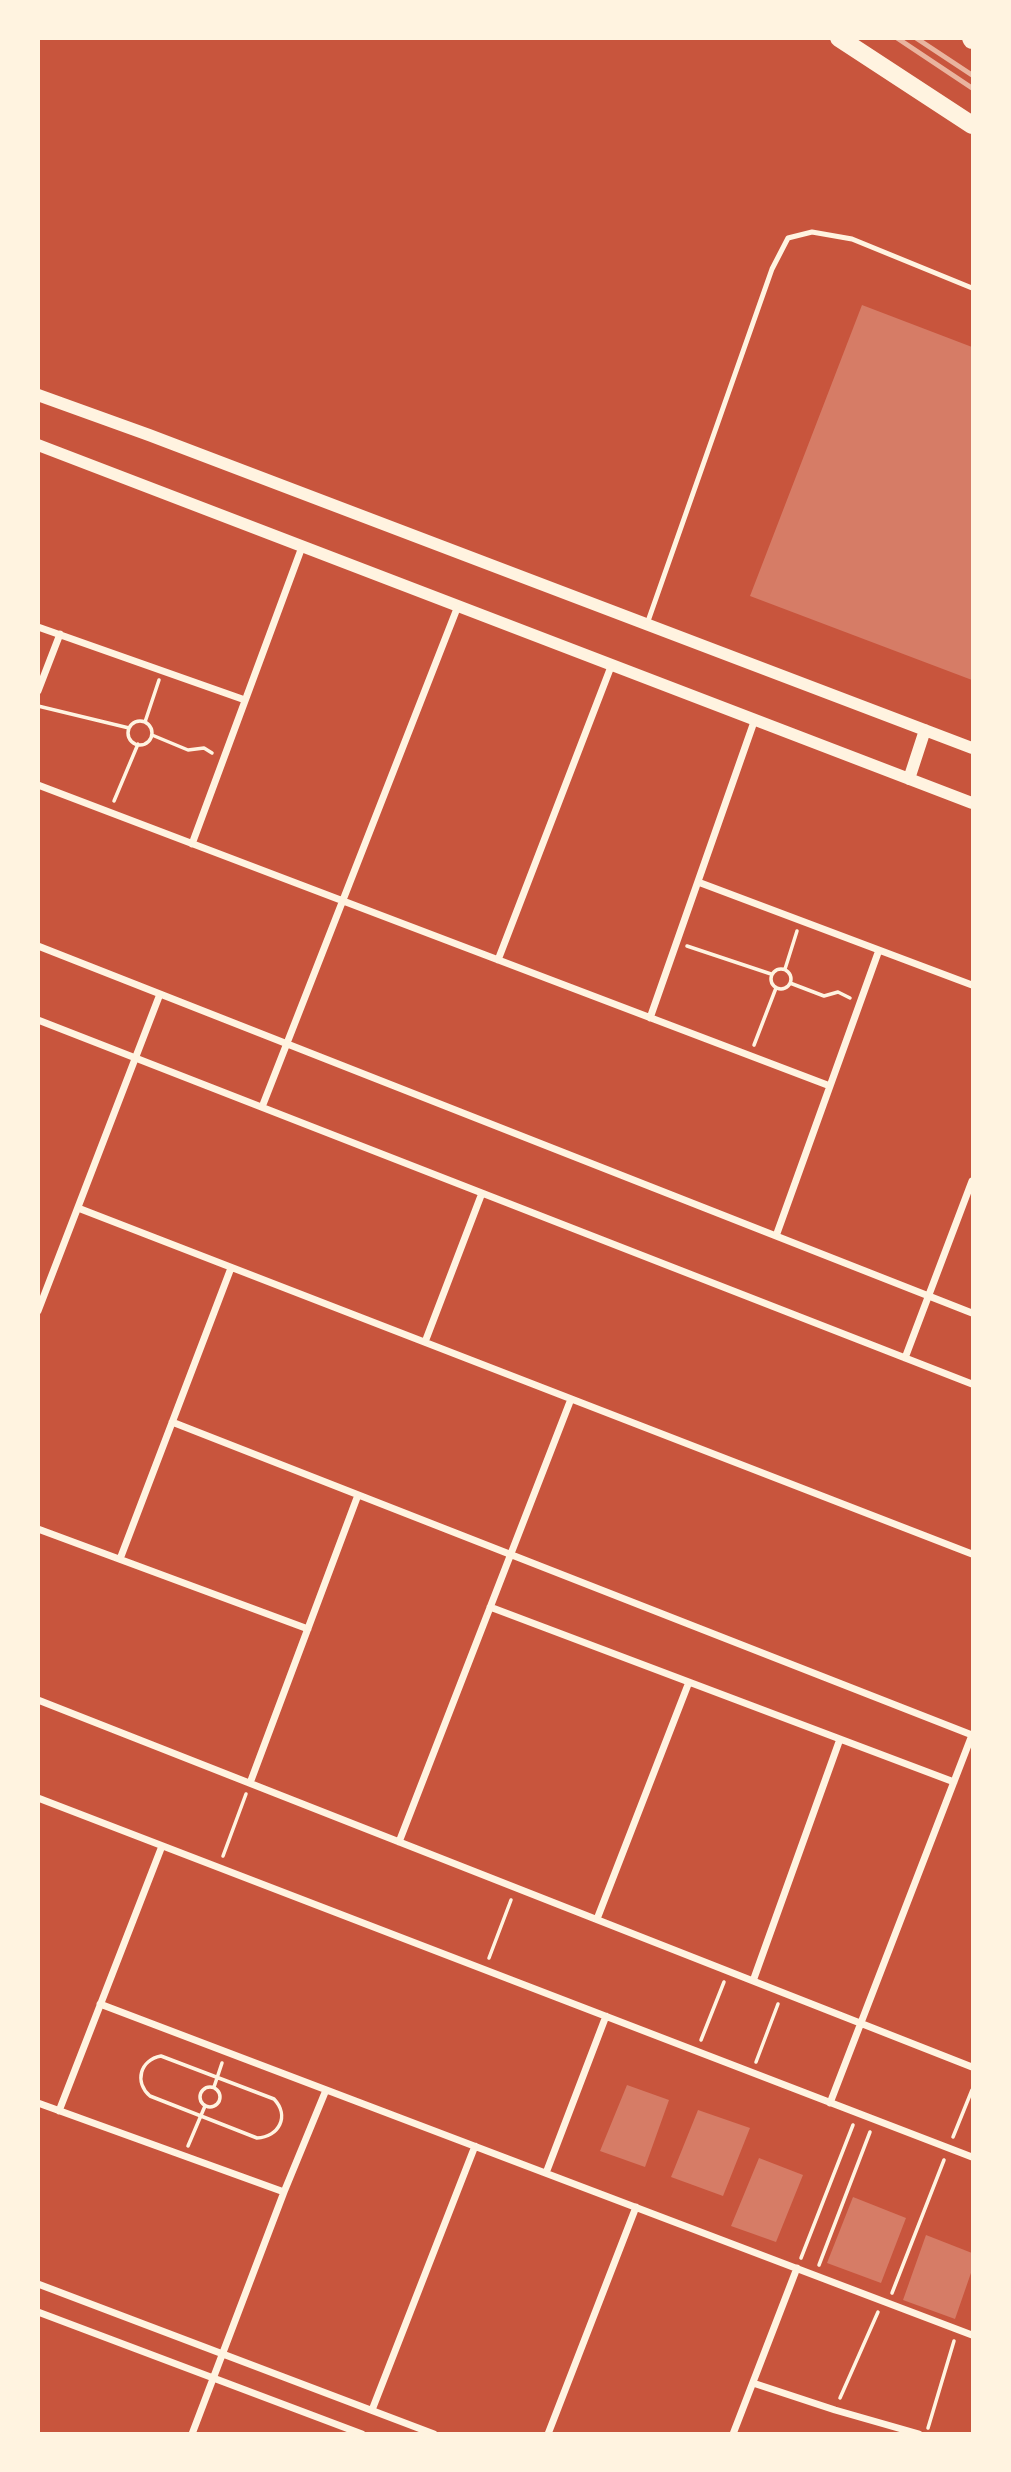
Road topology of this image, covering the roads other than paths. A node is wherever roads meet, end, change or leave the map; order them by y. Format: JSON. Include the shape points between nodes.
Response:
{"nodes":[{"id":1,"x":839,"y":38,"type":"edge"},
{"id":2,"x":972,"y":125,"type":"edge"},
{"id":3,"x":972,"y":288,"type":"edge"},
{"id":4,"x":38,"y":395,"type":"edge"},
{"id":5,"x":38,"y":445,"type":"edge"},
{"id":6,"x":302,"y":547,"type":"junction"},
{"id":7,"x":458,"y":606,"type":"junction"},
{"id":8,"x":647,"y":624,"type":"junction"},
{"id":9,"x":38,"y":627,"type":"edge"},
{"id":10,"x":60,"y":634,"type":"junction"},
{"id":11,"x":612,"y":664,"type":"junction"},
{"id":12,"x":38,"y":691,"type":"edge"},
{"id":13,"x":246,"y":700,"type":"junction"},
{"id":14,"x":756,"y":719,"type":"junction"},
{"id":15,"x":925,"y":730,"type":"junction"},
{"id":16,"x":972,"y":748,"type":"edge"},
{"id":17,"x":909,"y":779,"type":"junction"},
{"id":18,"x":38,"y":785,"type":"edge"},
{"id":19,"x":972,"y":803,"type":"edge"},
{"id":20,"x":192,"y":844,"type":"junction"},
{"id":21,"x":698,"y":882,"type":"junction"},
{"id":22,"x":343,"y":901,"type":"junction"},
{"id":23,"x":38,"y":946,"type":"edge"},
{"id":24,"x":879,"y":950,"type":"junction"},
{"id":25,"x":498,"y":960,"type":"junction"},
{"id":26,"x":972,"y":985,"type":"edge"},
{"id":27,"x":160,"y":994,"type":"junction"},
{"id":28,"x":650,"y":1018,"type":"junction"},
{"id":29,"x":38,"y":1020,"type":"edge"},
{"id":30,"x":286,"y":1044,"type":"junction"},
{"id":31,"x":136,"y":1058,"type":"junction"},
{"id":32,"x":830,"y":1086,"type":"junction"},
{"id":33,"x":262,"y":1107,"type":"junction"},
{"id":34,"x":972,"y":1181,"type":"edge"},
{"id":35,"x":482,"y":1193,"type":"junction"},
{"id":36,"x":78,"y":1208,"type":"junction"},
{"id":37,"x":776,"y":1236,"type":"junction"},
{"id":38,"x":231,"y":1268,"type":"junction"},
{"id":39,"x":929,"y":1296,"type":"junction"},
{"id":40,"x":38,"y":1311,"type":"edge"},
{"id":41,"x":972,"y":1313,"type":"edge"},
{"id":42,"x":425,"y":1342,"type":"junction"},
{"id":43,"x":905,"y":1358,"type":"junction"},
{"id":44,"x":972,"y":1384,"type":"edge"},
{"id":45,"x":571,"y":1399,"type":"junction"},
{"id":46,"x":172,"y":1422,"type":"junction"},
{"id":47,"x":358,"y":1494,"type":"junction"},
{"id":48,"x":38,"y":1529,"type":"edge"},
{"id":49,"x":510,"y":1554,"type":"junction"},
{"id":50,"x":972,"y":1554,"type":"edge"},
{"id":51,"x":120,"y":1559,"type":"junction"},
{"id":52,"x":490,"y":1607,"type":"junction"},
{"id":53,"x":308,"y":1629,"type":"junction"},
{"id":54,"x":689,"y":1682,"type":"junction"},
{"id":55,"x":38,"y":1700,"type":"edge"},
{"id":56,"x":972,"y":1735,"type":"edge"},
{"id":57,"x":840,"y":1739,"type":"junction"},
{"id":58,"x":954,"y":1782,"type":"junction"},
{"id":59,"x":250,"y":1783,"type":"junction"},
{"id":60,"x":38,"y":1798,"type":"edge"},
{"id":61,"x":399,"y":1842,"type":"junction"},
{"id":62,"x":162,"y":1846,"type":"junction"},
{"id":63,"x":597,"y":1919,"type":"junction"},
{"id":64,"x":753,"y":1981,"type":"junction"},
{"id":65,"x":100,"y":2004,"type":"junction"},
{"id":66,"x":606,"y":2016,"type":"junction"},
{"id":67,"x":861,"y":2023,"type":"junction"},
{"id":68,"x":972,"y":2067,"type":"edge"},
{"id":69,"x":326,"y":2090,"type":"junction"},
{"id":70,"x":38,"y":2103,"type":"edge"},
{"id":71,"x":830,"y":2103,"type":"junction"},
{"id":72,"x":59,"y":2110,"type":"junction"},
{"id":73,"x":475,"y":2146,"type":"junction"},
{"id":74,"x":972,"y":2158,"type":"edge"},
{"id":75,"x":546,"y":2173,"type":"junction"},
{"id":76,"x":284,"y":2192,"type":"junction"},
{"id":77,"x":636,"y":2207,"type":"junction"},
{"id":78,"x":797,"y":2268,"type":"junction"},
{"id":79,"x":38,"y":2284,"type":"edge"},
{"id":80,"x":38,"y":2312,"type":"edge"},
{"id":81,"x":972,"y":2335,"type":"edge"},
{"id":82,"x":223,"y":2352,"type":"junction"},
{"id":83,"x":213,"y":2377,"type":"junction"},
{"id":84,"x":753,"y":2383,"type":"junction"},
{"id":85,"x":372,"y":2410,"type":"junction"},
{"id":86,"x":192,"y":2434,"type":"edge"},
{"id":87,"x":362,"y":2434,"type":"edge"},
{"id":88,"x":434,"y":2434,"type":"edge"},
{"id":89,"x":548,"y":2434,"type":"edge"},
{"id":90,"x":733,"y":2434,"type":"edge"},
{"id":91,"x":919,"y":2434,"type":"edge"}],
"edges":[{"from":1,"to":2,"type":"main road"},
{"from":3,"to":8,"type":"lane","via":[[852,239],[812,232],[788,238],[772,269]]},
{"from":4,"to":8,"type":"street"},
{"from":5,"to":6,"type":"street"},
{"from":6,"to":7,"type":"street"},
{"from":6,"to":13,"type":"street"},
{"from":7,"to":11,"type":"street"},
{"from":7,"to":22,"type":"street"},
{"from":8,"to":15,"type":"street"},
{"from":9,"to":10,"type":"street"},
{"from":10,"to":12,"type":"street"},
{"from":10,"to":13,"type":"street"},
{"from":11,"to":14,"type":"street"},
{"from":11,"to":25,"type":"street"},
{"from":13,"to":20,"type":"street"},
{"from":14,"to":17,"type":"street"},
{"from":14,"to":21,"type":"street"},
{"from":15,"to":16,"type":"street"},
{"from":15,"to":17,"type":"street"},
{"from":17,"to":19,"type":"street"},
{"from":18,"to":20,"type":"street"},
{"from":20,"to":22,"type":"street"},
{"from":21,"to":24,"type":"street"},
{"from":21,"to":28,"type":"street"},
{"from":22,"to":25,"type":"street"},
{"from":22,"to":30,"type":"street"},
{"from":23,"to":27,"type":"street"},
{"from":24,"to":26,"type":"street"},
{"from":24,"to":32,"type":"street"},
{"from":25,"to":28,"type":"street"},
{"from":27,"to":30,"type":"street"},
{"from":27,"to":31,"type":"street"},
{"from":28,"to":32,"type":"street"},
{"from":29,"to":31,"type":"street"},
{"from":30,"to":33,"type":"street"},
{"from":30,"to":37,"type":"street"},
{"from":31,"to":33,"type":"street"},
{"from":31,"to":36,"type":"street"},
{"from":32,"to":37,"type":"street"},
{"from":33,"to":35,"type":"street"},
{"from":34,"to":39,"type":"street"},
{"from":35,"to":42,"type":"street"},
{"from":35,"to":43,"type":"street"},
{"from":36,"to":38,"type":"street"},
{"from":36,"to":40,"type":"street"},
{"from":37,"to":39,"type":"street"},
{"from":38,"to":42,"type":"street"},
{"from":38,"to":46,"type":"street"},
{"from":39,"to":41,"type":"street"},
{"from":39,"to":43,"type":"street"},
{"from":42,"to":45,"type":"street"},
{"from":43,"to":44,"type":"street"},
{"from":45,"to":49,"type":"street"},
{"from":45,"to":50,"type":"street"},
{"from":46,"to":47,"type":"street"},
{"from":46,"to":51,"type":"street"},
{"from":47,"to":49,"type":"street"},
{"from":47,"to":53,"type":"street"},
{"from":48,"to":51,"type":"street"},
{"from":49,"to":52,"type":"street"},
{"from":49,"to":56,"type":"street"},
{"from":51,"to":53,"type":"street"},
{"from":52,"to":54,"type":"street"},
{"from":52,"to":61,"type":"street"},
{"from":53,"to":59,"type":"street"},
{"from":54,"to":57,"type":"street"},
{"from":54,"to":63,"type":"street"},
{"from":55,"to":59,"type":"street"},
{"from":56,"to":58,"type":"street"},
{"from":57,"to":58,"type":"street"},
{"from":57,"to":64,"type":"street"},
{"from":58,"to":67,"type":"street"},
{"from":59,"to":61,"type":"street"},
{"from":60,"to":62,"type":"street"},
{"from":61,"to":63,"type":"street"},
{"from":62,"to":65,"type":"street"},
{"from":62,"to":66,"type":"street"},
{"from":63,"to":64,"type":"street"},
{"from":64,"to":67,"type":"street"},
{"from":65,"to":69,"type":"street"},
{"from":65,"to":72,"type":"street"},
{"from":66,"to":71,"type":"street"},
{"from":66,"to":75,"type":"street"},
{"from":67,"to":68,"type":"street"},
{"from":67,"to":71,"type":"street"},
{"from":69,"to":73,"type":"street"},
{"from":69,"to":76,"type":"street"},
{"from":70,"to":72,"type":"street"},
{"from":71,"to":74,"type":"street"},
{"from":72,"to":76,"type":"street"},
{"from":73,"to":75,"type":"street"},
{"from":73,"to":85,"type":"street"},
{"from":75,"to":77,"type":"street"},
{"from":76,"to":82,"type":"street"},
{"from":77,"to":78,"type":"street"},
{"from":77,"to":89,"type":"street"},
{"from":78,"to":81,"type":"street"},
{"from":78,"to":84,"type":"street"},
{"from":79,"to":82,"type":"street"},
{"from":80,"to":83,"type":"street"},
{"from":82,"to":83,"type":"street"},
{"from":82,"to":85,"type":"street"},
{"from":83,"to":86,"type":"street"},
{"from":83,"to":87,"type":"street"},
{"from":84,"to":90,"type":"street"},
{"from":84,"to":91,"type":"street"},
{"from":85,"to":88,"type":"street"}]}
